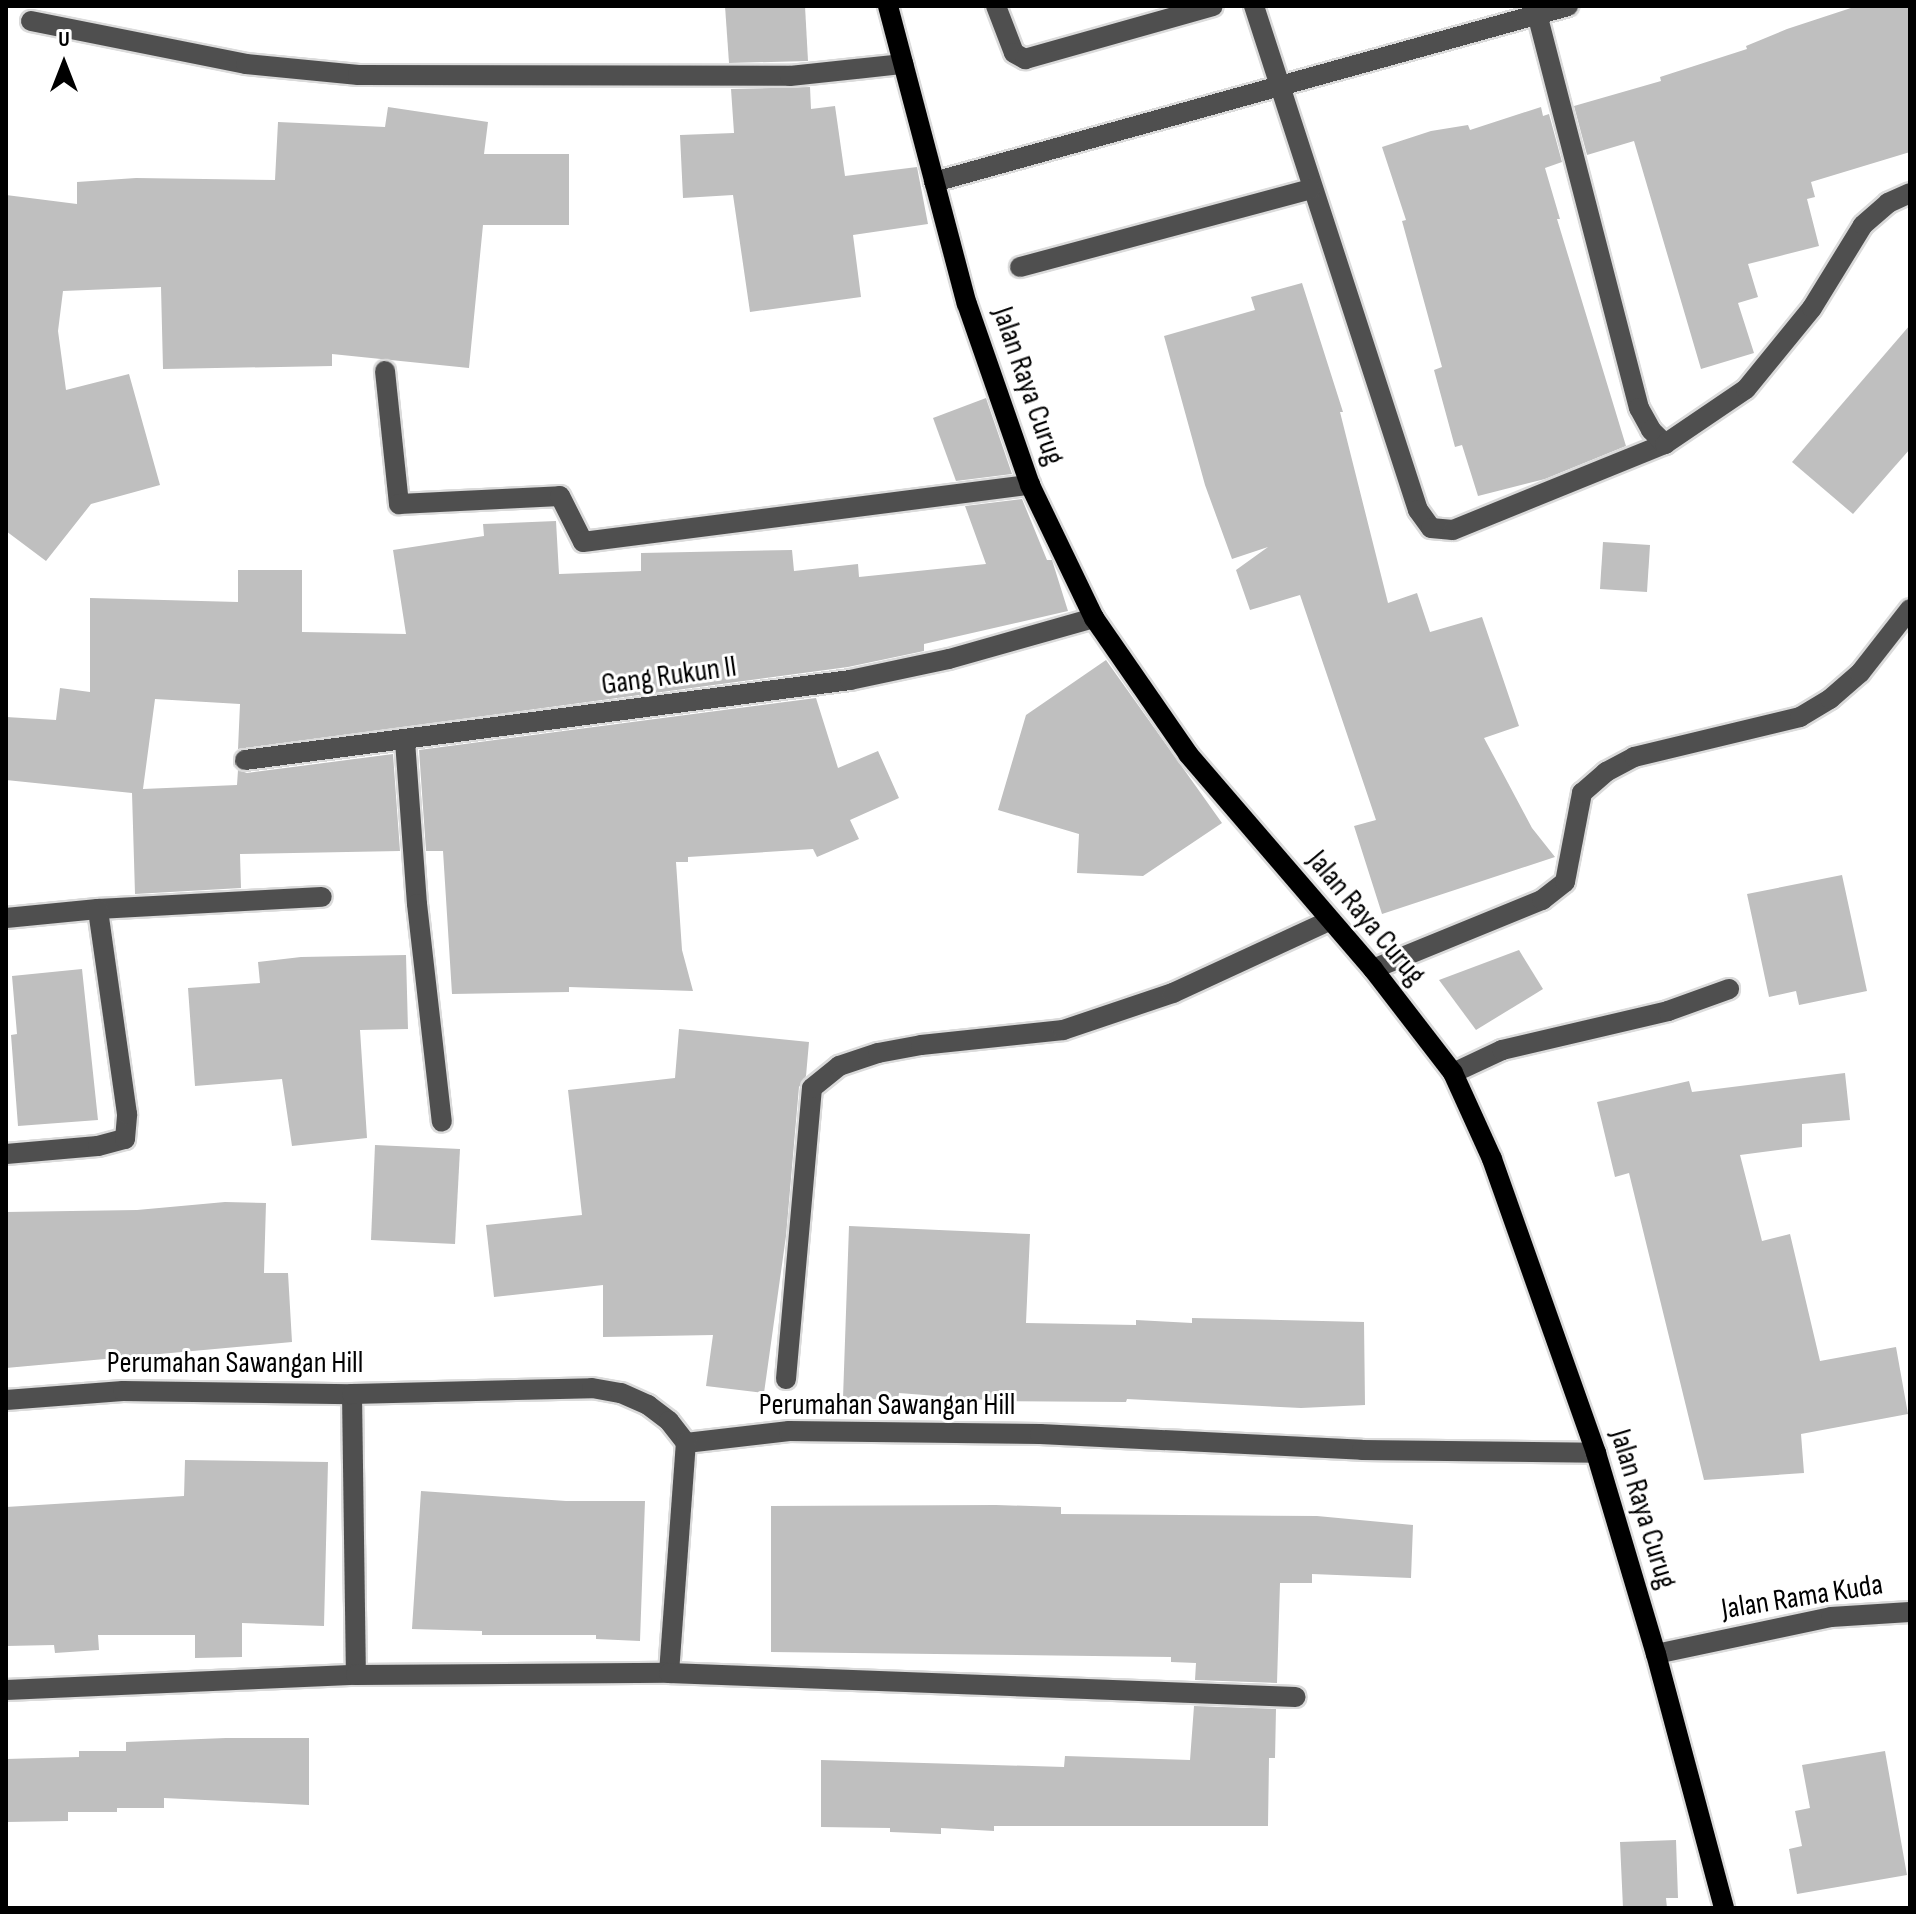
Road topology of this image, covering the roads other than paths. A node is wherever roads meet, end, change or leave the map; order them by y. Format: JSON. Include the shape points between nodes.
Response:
{"nodes":[{"id":1,"x":888,"y":6,"type":"edge"},
{"id":2,"x":996,"y":6,"type":"edge"},
{"id":3,"x":1213,"y":6,"type":"edge"},
{"id":4,"x":1254,"y":6,"type":"edge"},
{"id":5,"x":1568,"y":6,"type":"edge"},
{"id":6,"x":1536,"y":11,"type":"edge"},
{"id":7,"x":31,"y":21,"type":"dead end"},
{"id":8,"x":903,"y":64,"type":"junction"},
{"id":9,"x":1278,"y":87,"type":"junction"},
{"id":10,"x":934,"y":182,"type":"junction"},
{"id":11,"x":1311,"y":189,"type":"junction"},
{"id":12,"x":1910,"y":193,"type":"edge"},
{"id":13,"x":1020,"y":267,"type":"dead end"},
{"id":14,"x":385,"y":371,"type":"dead end"},
{"id":15,"x":1665,"y":444,"type":"junction"},
{"id":16,"x":1030,"y":485,"type":"junction"},
{"id":17,"x":1910,"y":609,"type":"edge"},
{"id":18,"x":1094,"y":618,"type":"junction"},
{"id":19,"x":405,"y":741,"type":"junction"},
{"id":20,"x":245,"y":760,"type":"dead end"},
{"id":21,"x":322,"y":897,"type":"dead end"},
{"id":22,"x":98,"y":909,"type":"junction"},
{"id":23,"x":6,"y":918,"type":"edge"},
{"id":24,"x":1329,"y":921,"type":"junction"},
{"id":25,"x":1373,"y":969,"type":"junction"},
{"id":26,"x":1729,"y":989,"type":"dead end"},
{"id":27,"x":1453,"y":1073,"type":"junction"},
{"id":28,"x":442,"y":1122,"type":"dead end"},
{"id":29,"x":6,"y":1154,"type":"edge"},
{"id":30,"x":786,"y":1379,"type":"dead end"},
{"id":31,"x":352,"y":1394,"type":"junction"},
{"id":32,"x":6,"y":1400,"type":"edge"},
{"id":33,"x":686,"y":1443,"type":"junction"},
{"id":34,"x":1596,"y":1453,"type":"junction"},
{"id":35,"x":1910,"y":1612,"type":"edge"},
{"id":36,"x":1656,"y":1654,"type":"junction"},
{"id":37,"x":669,"y":1673,"type":"junction"},
{"id":38,"x":356,"y":1675,"type":"junction"},
{"id":39,"x":6,"y":1690,"type":"edge"},
{"id":40,"x":1296,"y":1697,"type":"dead end"},
{"id":41,"x":1724,"y":1908,"type":"edge"}],
"edges":[{"from":1,"to":8,"type":"main road","name":"Jalan Raya Curug"},
{"from":2,"to":3,"type":"street","via":[[1014,53],[1025,59]]},
{"from":4,"to":9,"type":"street"},
{"from":5,"to":6,"type":"street"},
{"from":6,"to":9,"type":"street"},
{"from":6,"to":15,"type":"street","via":[[1639,408]]},
{"from":7,"to":8,"type":"street","via":[[246,64],[358,75],[790,76]]},
{"from":8,"to":10,"type":"main road","name":"Jalan Raya Curug"},
{"from":9,"to":10,"type":"street"},
{"from":9,"to":11,"type":"street"},
{"from":10,"to":16,"type":"main road","name":"Jalan Raya Curug","via":[[967,304]]},
{"from":11,"to":13,"type":"street"},
{"from":11,"to":15,"type":"street","via":[[1418,510],[1431,528],[1453,530]]},
{"from":12,"to":15,"type":"street","via":[[1888,203],[1863,225],[1812,308],[1746,389]]},
{"from":14,"to":16,"type":"street","via":[[399,504],[560,496],[583,542]]},
{"from":16,"to":18,"type":"main road","name":"Jalan Raya Curug"},
{"from":17,"to":25,"type":"street","via":[[1860,673],[1800,717],[1634,757],[1606,772],[1582,793],[1565,882],[1542,900]]},
{"from":18,"to":19,"type":"street","name":"Gang Rukun II","via":[[949,659],[850,680]]},
{"from":18,"to":24,"type":"main road","name":"Jalan Raya Curug","via":[[1188,754]]},
{"from":19,"to":20,"type":"street","name":"Gang Rukun II"},
{"from":19,"to":28,"type":"street"},
{"from":21,"to":22,"type":"street"},
{"from":22,"to":23,"type":"street"},
{"from":22,"to":29,"type":"street","via":[[127,1114],[125,1139]]},
{"from":24,"to":25,"type":"main road","name":"Jalan Raya Curug"},
{"from":24,"to":30,"type":"street","via":[[1173,993],[1063,1030],[878,1053],[839,1066],[812,1088]]},
{"from":25,"to":27,"type":"main road","name":"Jalan Raya Curug"},
{"from":26,"to":27,"type":"street","via":[[1668,1011],[1502,1050]]},
{"from":27,"to":34,"type":"main road","name":"Jalan Raya Curug","via":[[1492,1159]]},
{"from":31,"to":32,"type":"street","name":"Perumahan Sawangan Hill","via":[[123,1391]]},
{"from":31,"to":33,"type":"street","name":"Perumahan Sawangan Hill","via":[[592,1388],[648,1405]]},
{"from":31,"to":38,"type":"street"},
{"from":33,"to":34,"type":"street","name":"Perumahan Sawangan Hill","via":[[789,1431]]},
{"from":33,"to":37,"type":"street"},
{"from":34,"to":36,"type":"main road","name":"Jalan Raya Curug"},
{"from":35,"to":36,"type":"street","name":"Jalan Rama Kuda","via":[[1831,1617]]},
{"from":36,"to":41,"type":"main road","name":"Jalan Raya Curug"},
{"from":37,"to":38,"type":"street"},
{"from":37,"to":40,"type":"street"},
{"from":38,"to":39,"type":"street"}]}
